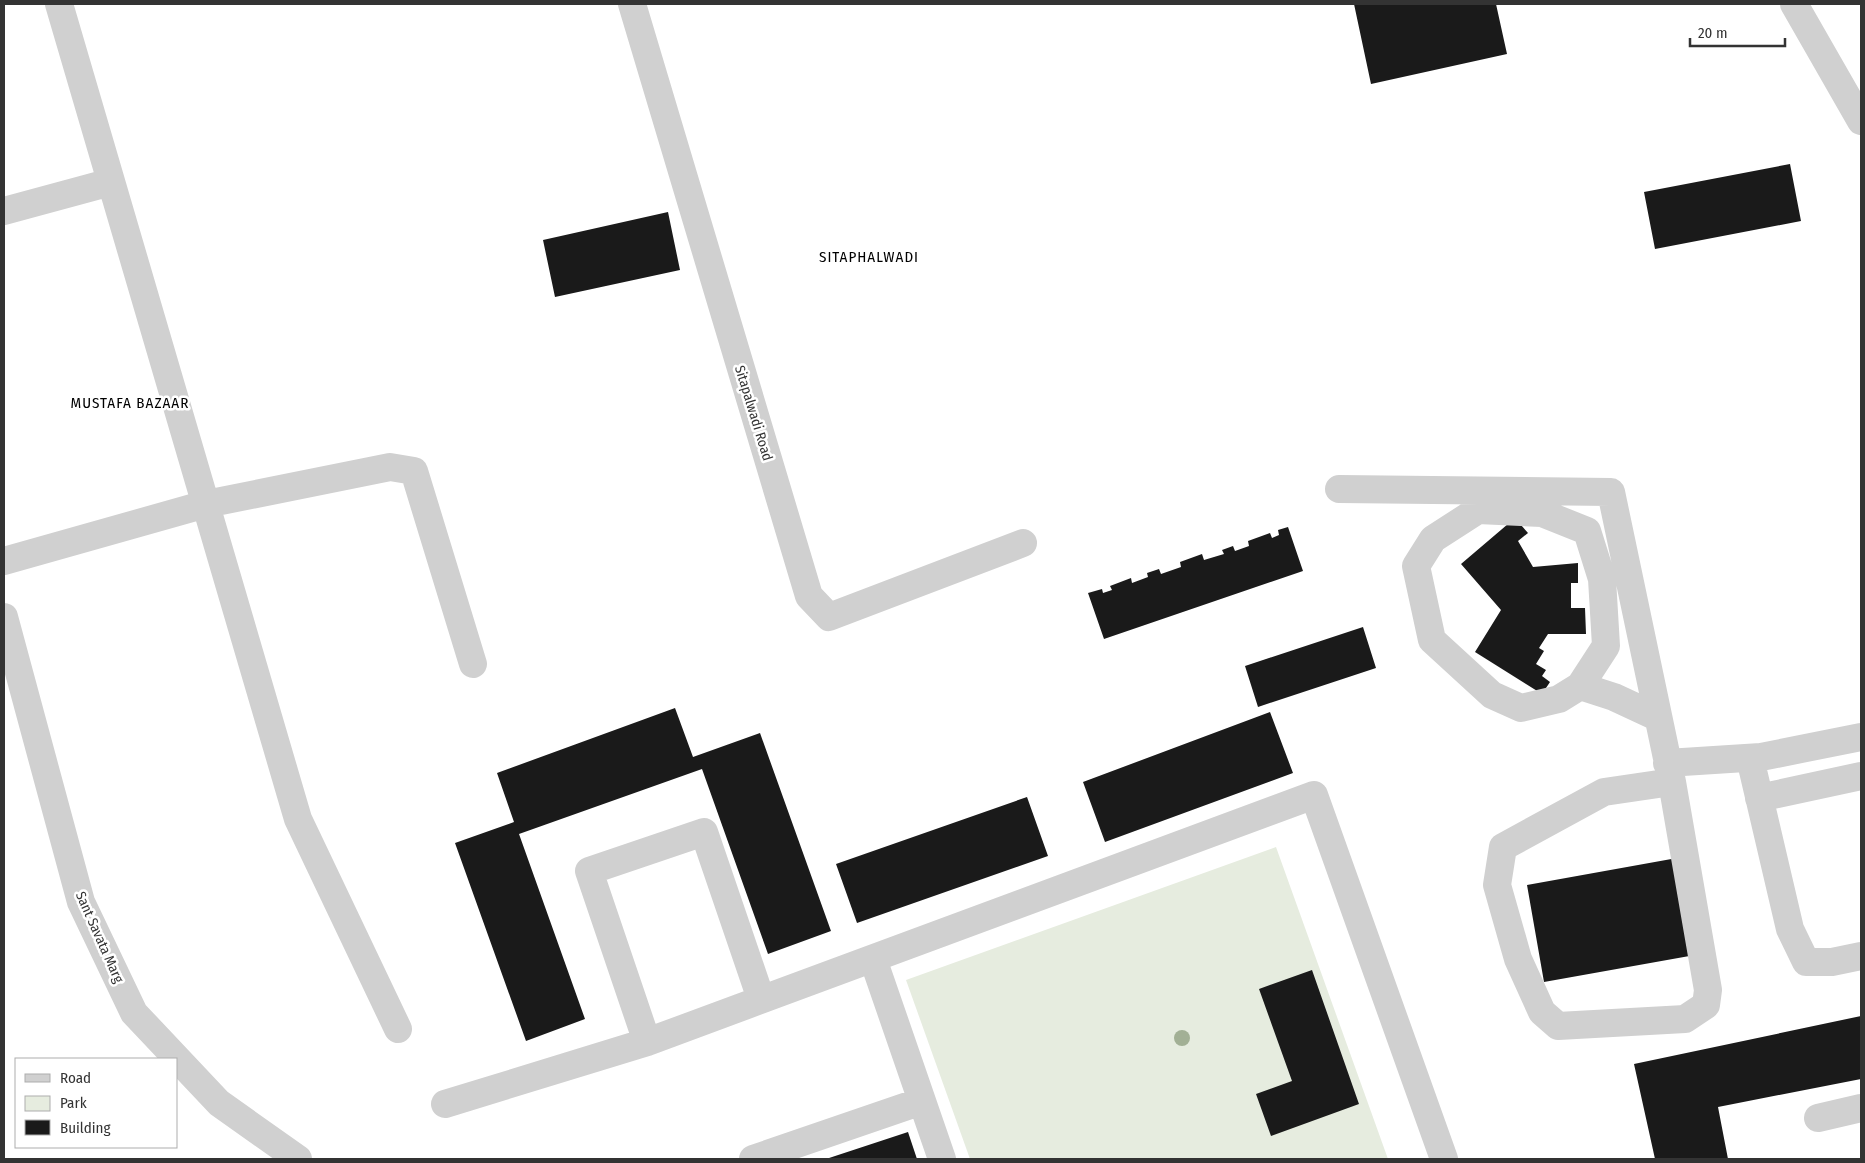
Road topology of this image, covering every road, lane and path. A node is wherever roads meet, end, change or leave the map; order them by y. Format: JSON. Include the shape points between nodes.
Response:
{"nodes":[{"id":1,"x":59,"y":4,"type":"edge"},
{"id":2,"x":632,"y":4,"type":"edge"},
{"id":3,"x":1794,"y":4,"type":"edge"},
{"id":4,"x":1861,"y":121,"type":"edge"},
{"id":5,"x":111,"y":182,"type":"junction"},
{"id":6,"x":4,"y":211,"type":"edge"},
{"id":7,"x":1338,"y":489,"type":"dead end"},
{"id":8,"x":206,"y":504,"type":"junction"},
{"id":9,"x":1023,"y":543,"type":"dead end"},
{"id":10,"x":4,"y":561,"type":"edge"},
{"id":11,"x":4,"y":617,"type":"edge"},
{"id":12,"x":474,"y":664,"type":"dead end"},
{"id":13,"x":1580,"y":686,"type":"junction"},
{"id":14,"x":1657,"y":717,"type":"junction"},
{"id":15,"x":1861,"y":737,"type":"edge"},
{"id":16,"x":1750,"y":758,"type":"junction"},
{"id":17,"x":1669,"y":772,"type":"junction"},
{"id":18,"x":1861,"y":776,"type":"edge"},
{"id":19,"x":1759,"y":798,"type":"junction"},
{"id":20,"x":1861,"y":956,"type":"edge"},
{"id":21,"x":873,"y":959,"type":"junction"},
{"id":22,"x":761,"y":999,"type":"junction"},
{"id":23,"x":398,"y":1029,"type":"dead end"},
{"id":24,"x":647,"y":1042,"type":"junction"},
{"id":25,"x":176,"y":1058,"type":"edge"},
{"id":26,"x":178,"y":1060,"type":"edge"},
{"id":27,"x":922,"y":1101,"type":"junction"},
{"id":28,"x":445,"y":1104,"type":"dead end"},
{"id":29,"x":1861,"y":1108,"type":"edge"},
{"id":30,"x":1818,"y":1118,"type":"dead end"},
{"id":31,"x":298,"y":1159,"type":"edge"},
{"id":32,"x":754,"y":1159,"type":"edge"},
{"id":33,"x":942,"y":1159,"type":"edge"},
{"id":34,"x":1444,"y":1159,"type":"edge"}],
"edges":[{"from":1,"to":5,"type":"street"},
{"from":2,"to":9,"type":"street","name":"Sitapalwadi Road","via":[[809,596],[829,617]]},
{"from":3,"to":4,"type":"street"},
{"from":5,"to":6,"type":"street"},
{"from":5,"to":8,"type":"street"},
{"from":7,"to":14,"type":"street","via":[[1611,492]]},
{"from":8,"to":10,"type":"street"},
{"from":8,"to":12,"type":"street","via":[[390,467],[414,471]]},
{"from":8,"to":23,"type":"street","via":[[298,819]]},
{"from":11,"to":25,"type":"street","name":"Sant Savata Marg","via":[[81,902],[134,1013]]},
{"from":13,"to":13,"type":"street","via":[[1559,699],[1521,708],[1492,695],[1432,640],[1416,566],[1433,539],[1478,510],[1542,514],[1587,531],[1602,579],[1606,646]]},
{"from":13,"to":14,"type":"street"},
{"from":14,"to":17,"type":"street"},
{"from":15,"to":16,"type":"street"},
{"from":16,"to":17,"type":"street"},
{"from":16,"to":19,"type":"street"},
{"from":17,"to":17,"type":"street","via":[[1708,990],[1706,1005],[1685,1019],[1558,1026],[1542,1012],[1518,959],[1497,885],[1503,847],[1604,792]]},
{"from":18,"to":19,"type":"street"},
{"from":19,"to":20,"type":"street","via":[[1790,929],[1806,962],[1832,962]]},
{"from":21,"to":22,"type":"street"},
{"from":21,"to":27,"type":"street"},
{"from":21,"to":34,"type":"street","via":[[1314,795]]},
{"from":22,"to":24,"type":"street"},
{"from":22,"to":24,"type":"street","via":[[704,832],[589,871]]},
{"from":24,"to":28,"type":"street"},
{"from":26,"to":31,"type":"street","name":"Sant Savata Marg","via":[[219,1103]]},
{"from":27,"to":32,"type":"street"},
{"from":27,"to":33,"type":"street"},
{"from":29,"to":30,"type":"street"}]}
